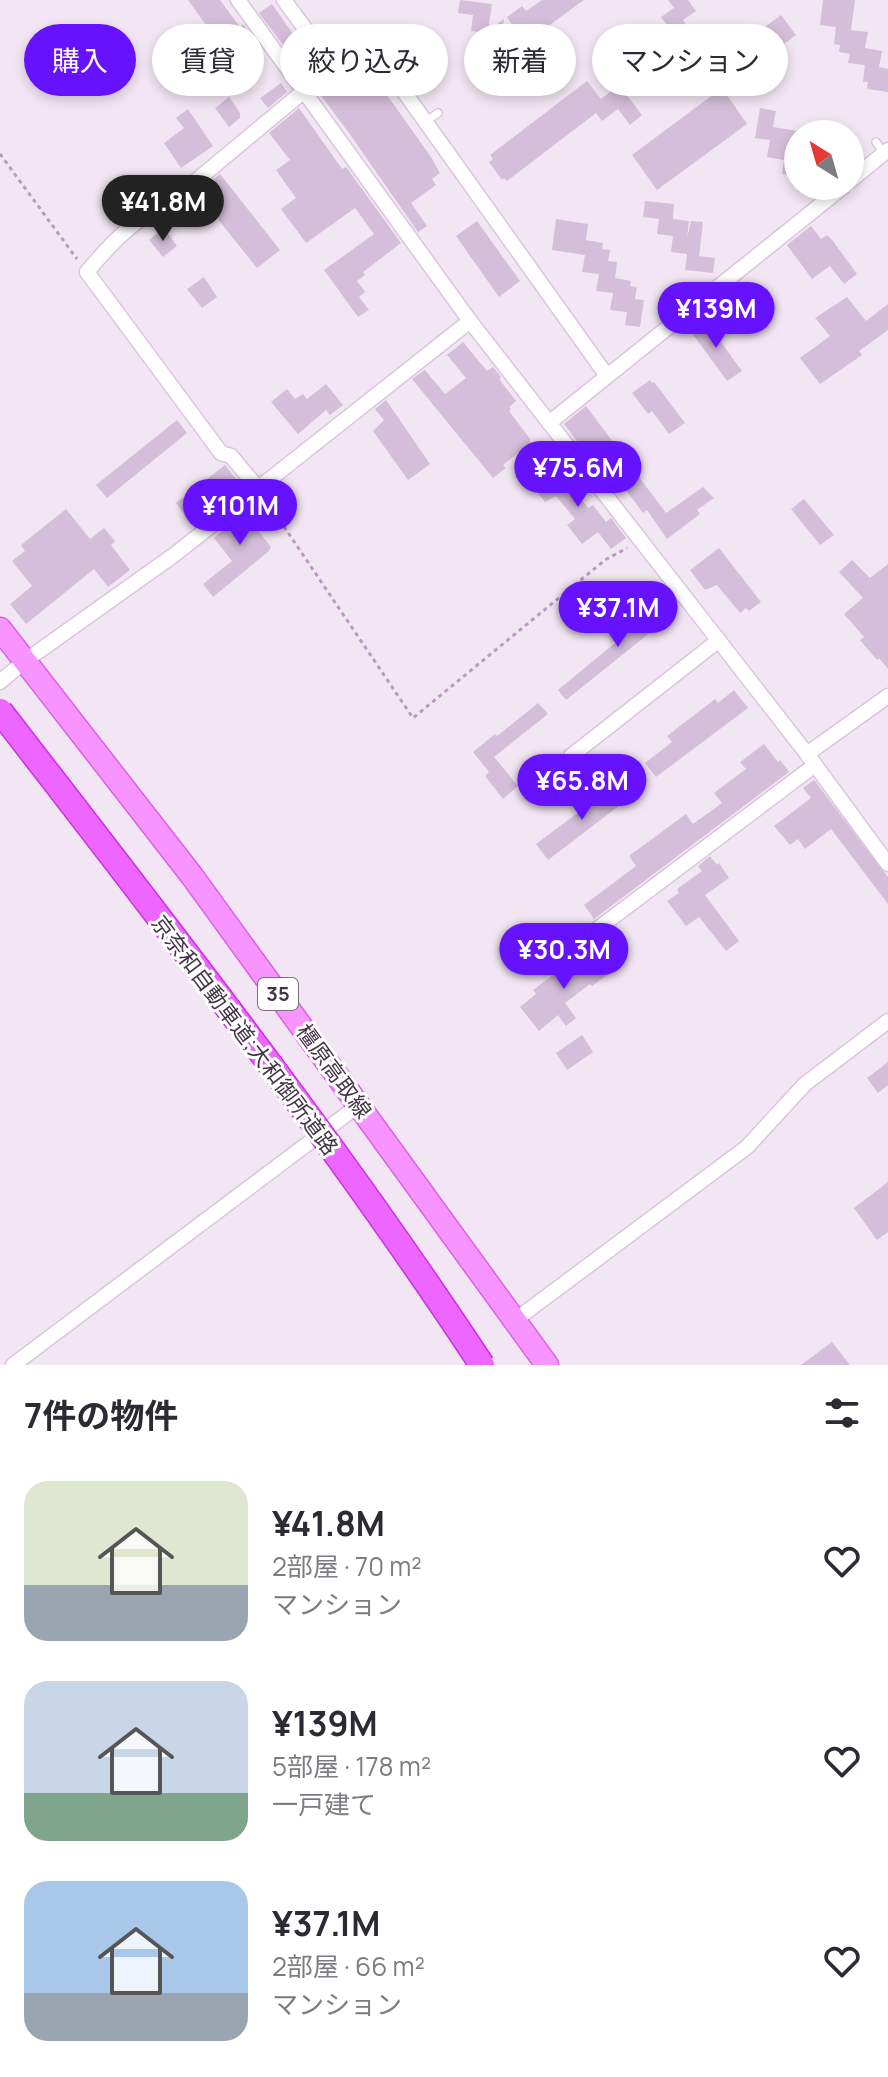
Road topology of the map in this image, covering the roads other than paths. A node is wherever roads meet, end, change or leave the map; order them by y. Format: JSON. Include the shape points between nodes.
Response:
{"nodes":[{"id":1,"x":239,"y":0,"type":"edge"},
{"id":2,"x":284,"y":0,"type":"edge"},
{"id":3,"x":280,"y":57,"type":"edge"},
{"id":4,"x":298,"y":96,"type":"edge"},
{"id":5,"x":308,"y":96,"type":"edge"},
{"id":6,"x":438,"y":113,"type":"dead end"},
{"id":7,"x":425,"y":122,"type":"junction"},
{"id":8,"x":883,"y":149,"type":"edge"},
{"id":9,"x":864,"y":166,"type":"edge"},
{"id":10,"x":822,"y":200,"type":"edge"},
{"id":11,"x":470,"y":321,"type":"junction"},
{"id":12,"x":607,"y":376,"type":"junction"},
{"id":13,"x":549,"y":423,"type":"junction"},
{"id":14,"x":257,"y":487,"type":"junction"},
{"id":15,"x":0,"y":629,"type":"edge"},
{"id":16,"x":719,"y":640,"type":"junction"},
{"id":17,"x":25,"y":661,"type":"junction"},
{"id":18,"x":0,"y":682,"type":"edge"},
{"id":19,"x":888,"y":696,"type":"edge"},
{"id":20,"x":0,"y":711,"type":"edge"},
{"id":21,"x":571,"y":756,"type":"dead end"},
{"id":22,"x":811,"y":760,"type":"junction"},
{"id":23,"x":888,"y":864,"type":"edge"},
{"id":24,"x":547,"y":967,"type":"dead end"},
{"id":25,"x":888,"y":1021,"type":"edge"},
{"id":26,"x":359,"y":1105,"type":"junction"},
{"id":27,"x":514,"y":1321,"type":"junction"},
{"id":28,"x":13,"y":1365,"type":"edge"},
{"id":29,"x":482,"y":1365,"type":"edge"},
{"id":30,"x":547,"y":1365,"type":"edge"}],
"edges":[{"from":1,"to":3,"type":"street"},
{"from":2,"to":7,"type":"street","via":[[334,68],[352,47],[370,44],[383,49]]},
{"from":4,"to":14,"type":"street","via":[[179,195],[132,224],[87,272],[221,453],[231,456]]},
{"from":5,"to":11,"type":"street"},
{"from":6,"to":7,"type":"lane"},
{"from":7,"to":12,"type":"street"},
{"from":8,"to":9,"type":"street"},
{"from":10,"to":12,"type":"street","via":[[681,307]]},
{"from":11,"to":13,"type":"street"},
{"from":11,"to":14,"type":"street"},
{"from":12,"to":13,"type":"street"},
{"from":13,"to":16,"type":"street"},
{"from":14,"to":17,"type":"street","via":[[174,555]]},
{"from":15,"to":17,"type":"main road","name":"橿原高取線","number":"35"},
{"from":16,"to":21,"type":"street"},
{"from":16,"to":22,"type":"street"},
{"from":17,"to":18,"type":"street"},
{"from":17,"to":26,"type":"main road","name":"橿原高取線","number":"35","via":[[192,876]]},
{"from":19,"to":22,"type":"street"},
{"from":20,"to":29,"type":"highway","name":"京奈和自動車道;大和御所道路","bridge":true,"via":[[287,1089]]},
{"from":22,"to":23,"type":"street"},
{"from":22,"to":24,"type":"street"},
{"from":25,"to":27,"type":"street","via":[[805,1084],[747,1147]]},
{"from":26,"to":27,"type":"main road","name":"橿原高取線","number":"35"},
{"from":26,"to":28,"type":"street"},
{"from":27,"to":30,"type":"main road","name":"橿原高取線","number":"35"}]}
